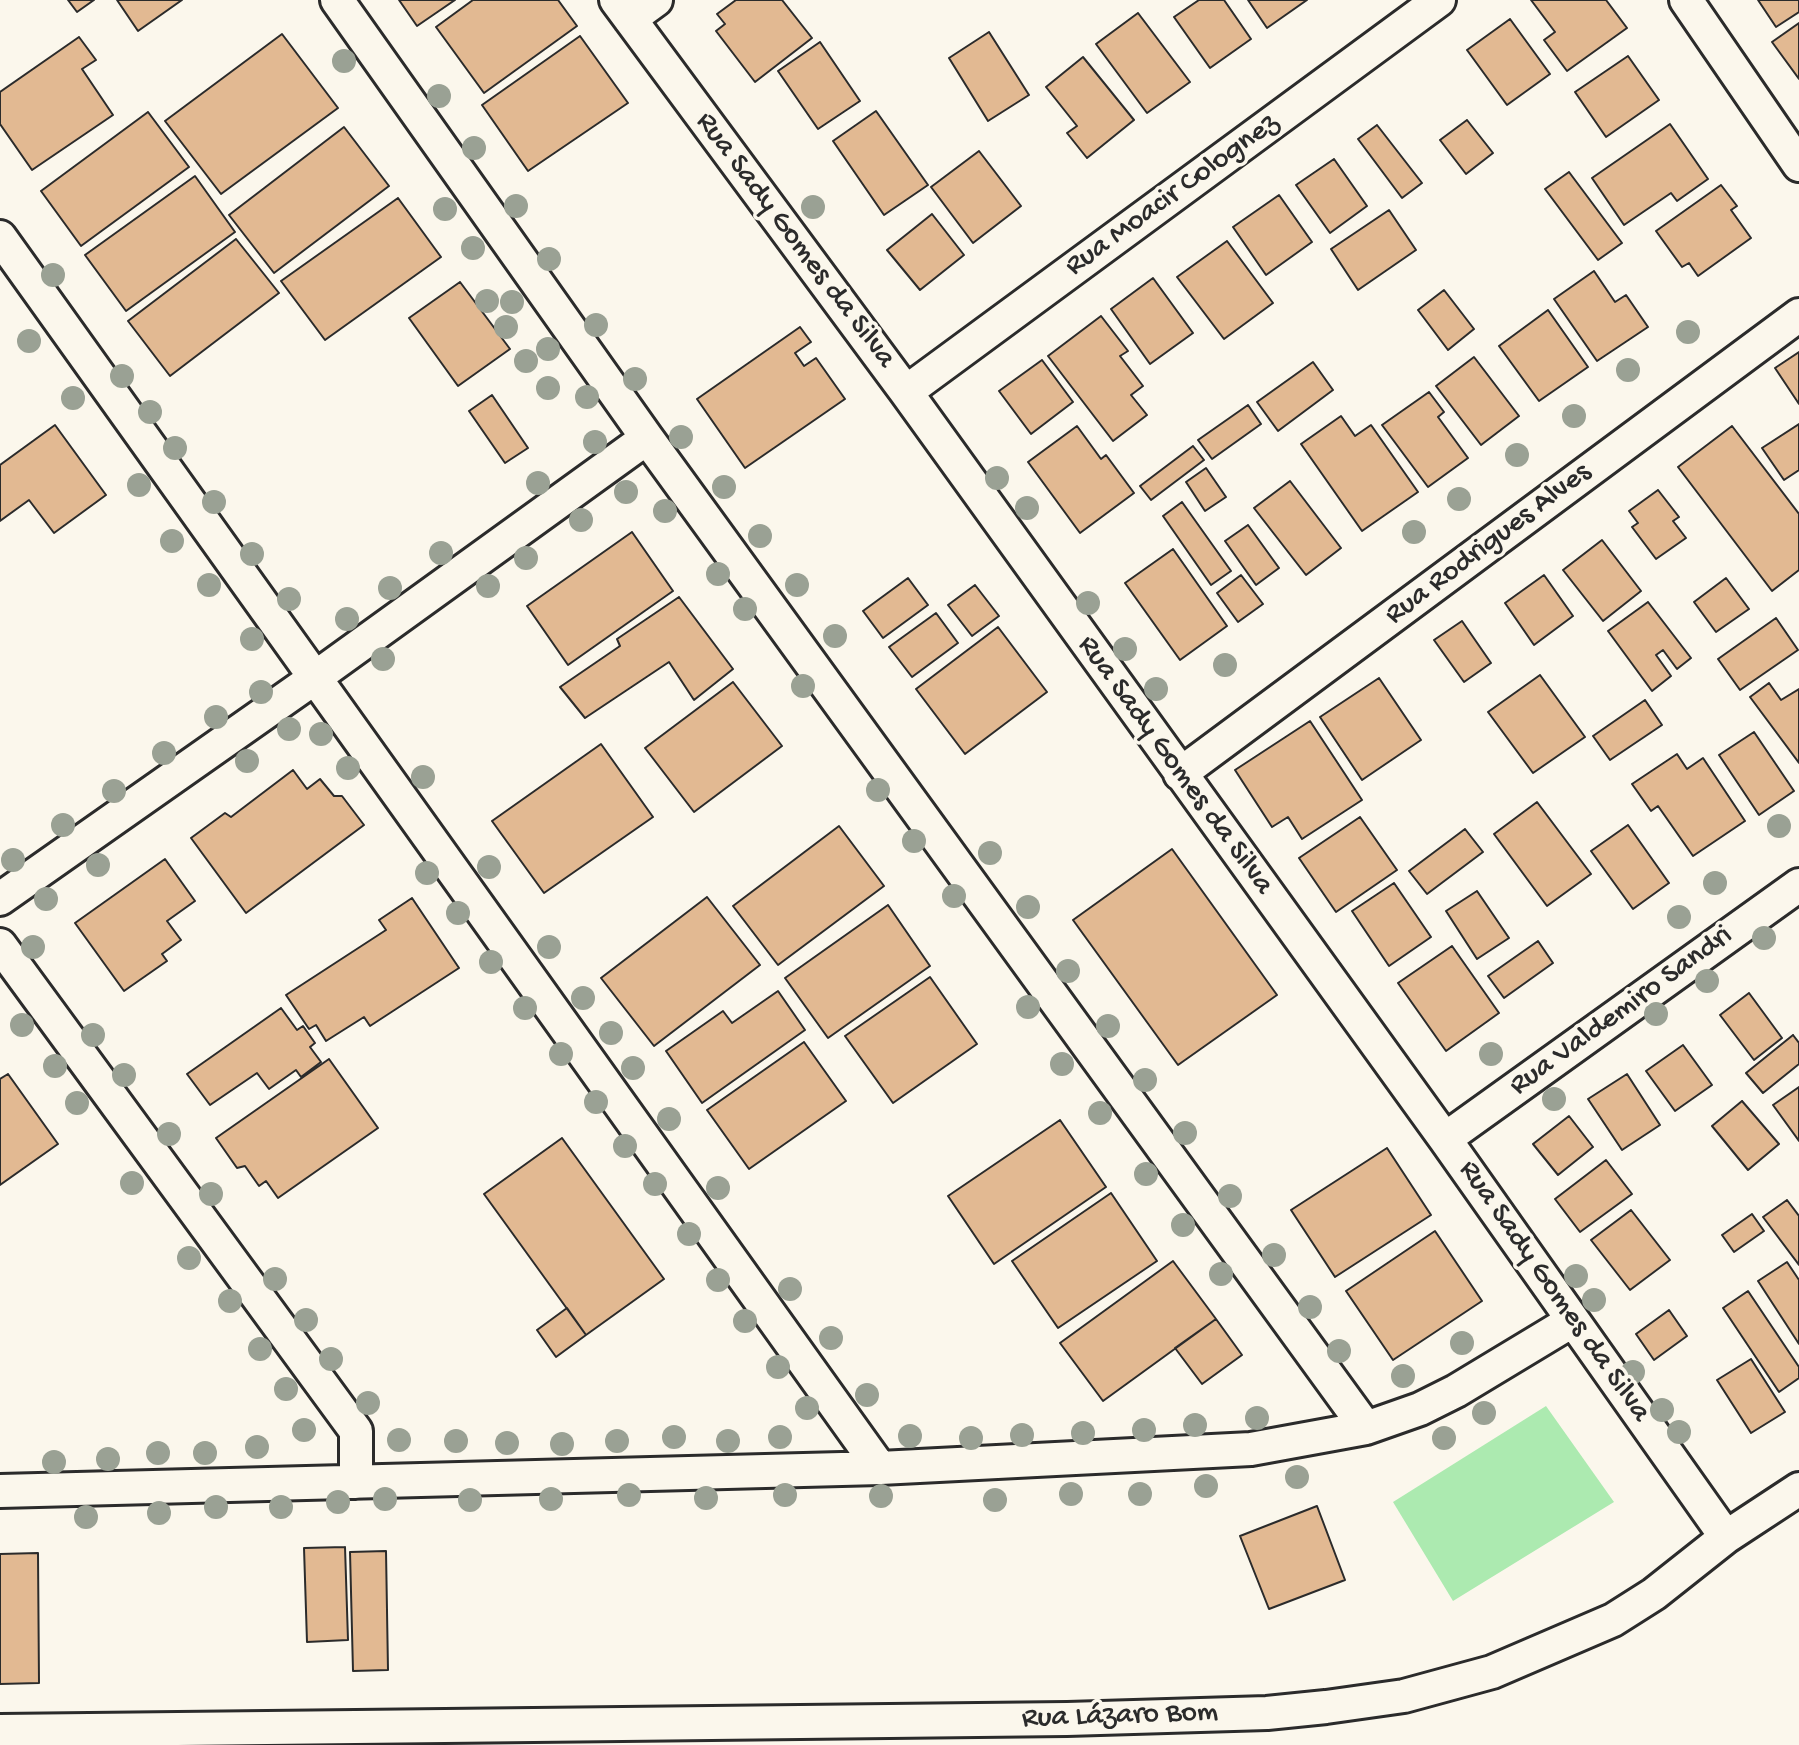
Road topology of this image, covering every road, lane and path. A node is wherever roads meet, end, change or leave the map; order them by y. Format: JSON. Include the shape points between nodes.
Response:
{"nodes":[{"id":1,"x":337,"y":0,"type":"edge"},
{"id":2,"x":656,"y":0,"type":"edge"},
{"id":3,"x":1439,"y":0,"type":"edge"},
{"id":4,"x":1686,"y":0,"type":"edge"},
{"id":5,"x":623,"y":10,"type":"edge"},
{"id":6,"x":1799,"y":165,"type":"edge"},
{"id":7,"x":0,"y":237,"type":"edge"},
{"id":8,"x":1799,"y":315,"type":"edge"},
{"id":9,"x":906,"y":392,"type":"junction"},
{"id":10,"x":647,"y":438,"type":"junction"},
{"id":11,"x":316,"y":677,"type":"junction"},
{"id":12,"x":1180,"y":774,"type":"junction"},
{"id":13,"x":1799,"y":885,"type":"edge"},
{"id":14,"x":0,"y":899,"type":"edge"},
{"id":15,"x":0,"y":945,"type":"edge"},
{"id":16,"x":1445,"y":1139,"type":"junction"},
{"id":17,"x":1572,"y":1321,"type":"junction"},
{"id":18,"x":1366,"y":1428,"type":"junction"},
{"id":19,"x":880,"y":1468,"type":"junction"},
{"id":20,"x":356,"y":1482,"type":"junction"},
{"id":21,"x":1799,"y":1489,"type":"edge"},
{"id":22,"x":0,"y":1491,"type":"edge"},
{"id":23,"x":1726,"y":1537,"type":"junction"},
{"id":24,"x":0,"y":1731,"type":"edge"}],
"edges":[{"from":1,"to":10,"type":"street"},
{"from":2,"to":5,"type":"street"},
{"from":3,"to":9,"type":"street","name":"Rua Moacir Colognez"},
{"from":4,"to":6,"type":"street"},
{"from":5,"to":9,"type":"street","name":"Rua Sady Gomes da Silva"},
{"from":7,"to":11,"type":"street"},
{"from":8,"to":12,"type":"street","name":"Rua Rodrigues Alves"},
{"from":9,"to":12,"type":"street","name":"Rua Sady Gomes da Silva"},
{"from":10,"to":11,"type":"street"},
{"from":10,"to":18,"type":"street"},
{"from":11,"to":14,"type":"street"},
{"from":11,"to":19,"type":"street"},
{"from":12,"to":16,"type":"street","name":"Rua Sady Gomes da Silva"},
{"from":13,"to":16,"type":"street","name":"Rua Valdemiro Sandri"},
{"from":15,"to":20,"type":"street","via":[[356,1431]]},
{"from":16,"to":17,"type":"street","name":"Rua Sady Gomes da Silva"},
{"from":17,"to":18,"type":"street","via":[[1456,1391]]},
{"from":17,"to":23,"type":"street","name":"Rua Sady Gomes da Silva"},
{"from":18,"to":19,"type":"street","via":[[1251,1449]]},
{"from":19,"to":20,"type":"street"},
{"from":20,"to":22,"type":"street"},
{"from":21,"to":23,"type":"street","name":"Rua Lázaro Bom"},
{"from":23,"to":24,"type":"street","name":"Rua Lázaro Bom","via":[[1613,1620],[1552,1647],[1492,1672],[1404,1696],[1326,1707],[1067,1719]]}]}
